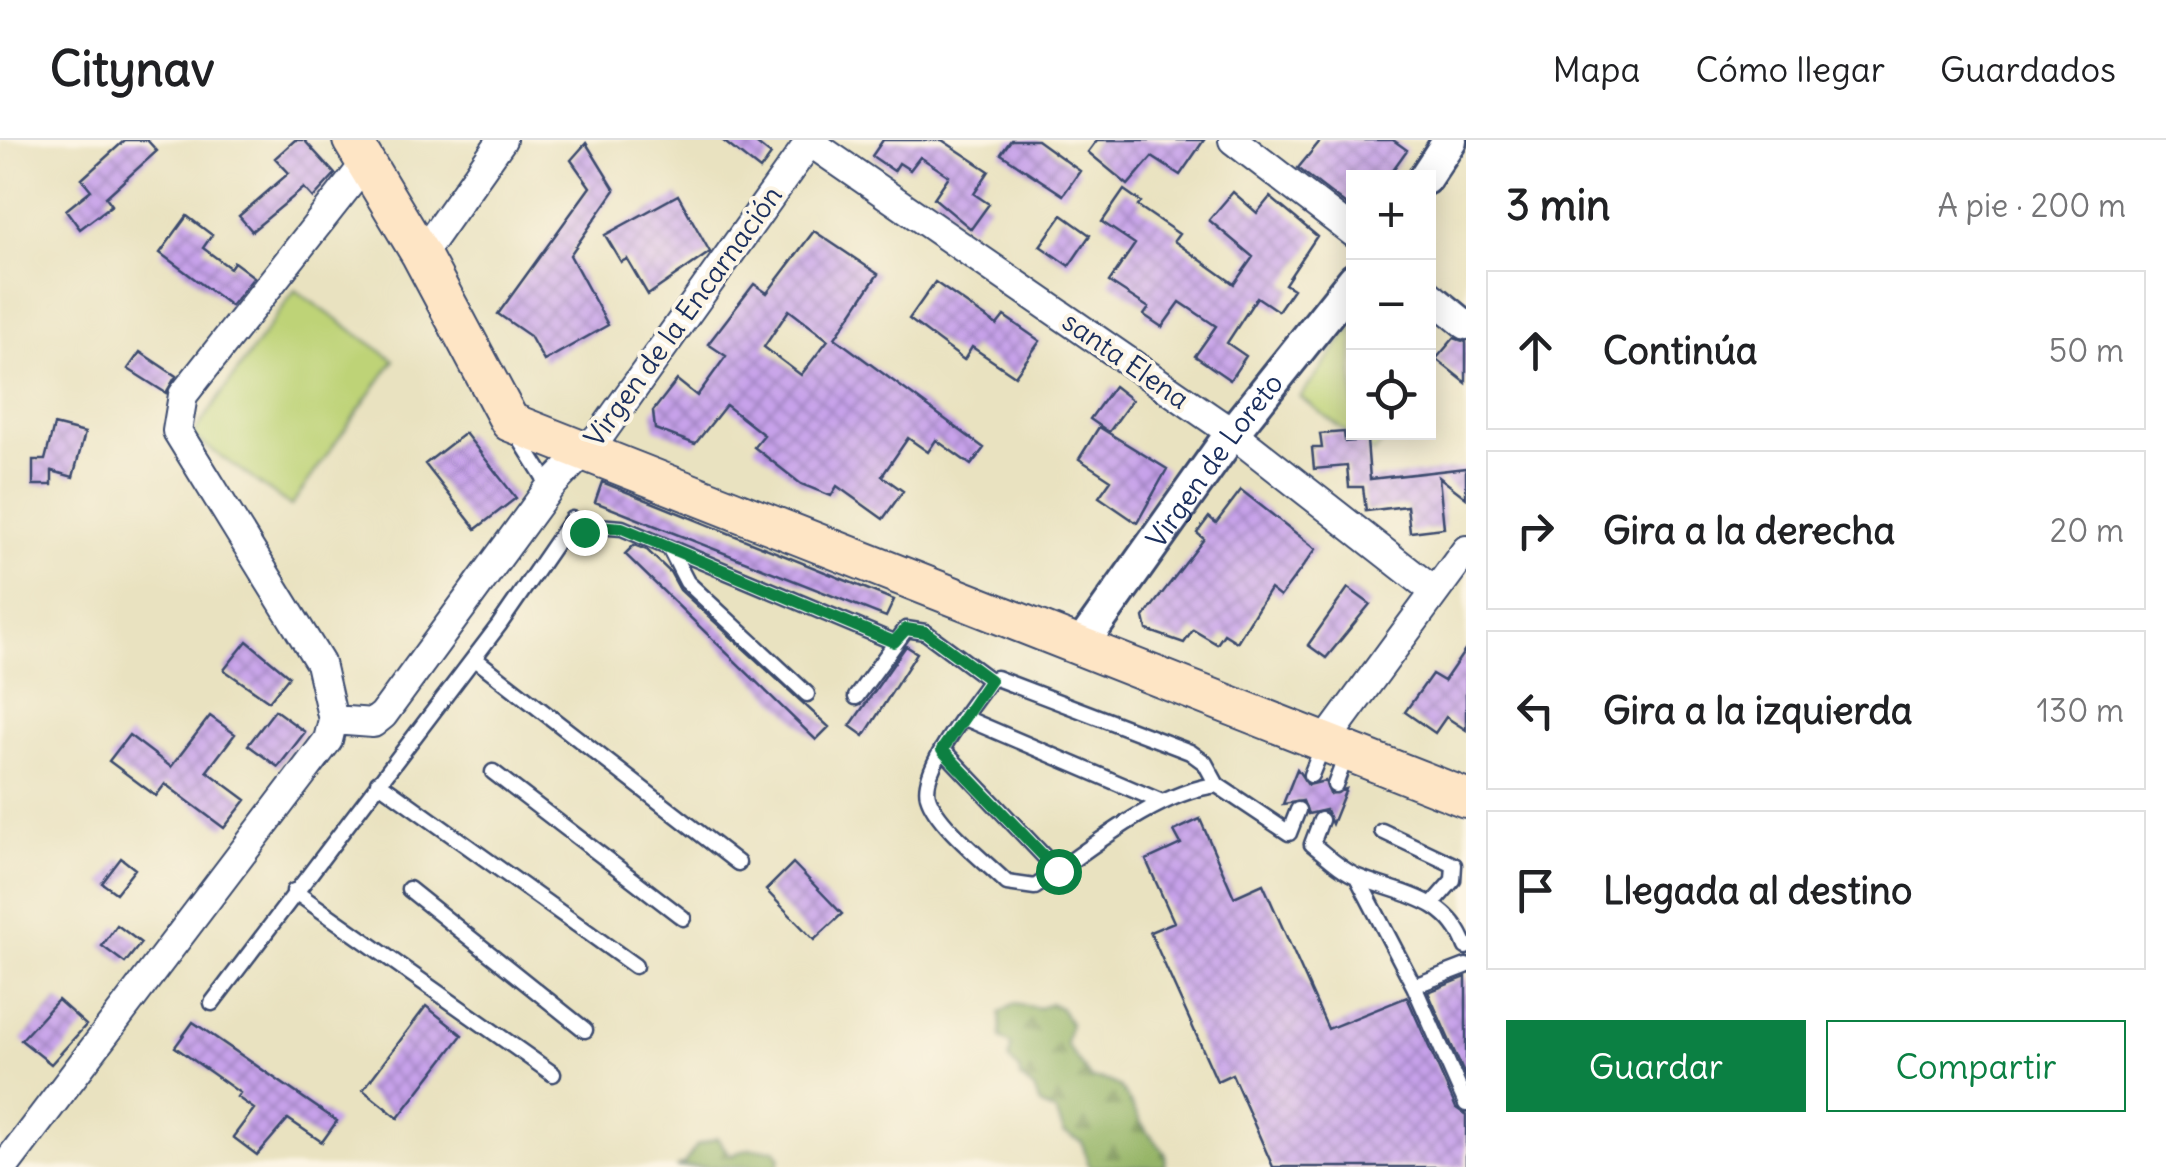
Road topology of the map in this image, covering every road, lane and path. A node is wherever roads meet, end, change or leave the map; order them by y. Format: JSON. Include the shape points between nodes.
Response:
{"nodes":[{"id":1,"x":502,"y":140,"type":"edge"},
{"id":2,"x":1233,"y":140,"type":"edge"},
{"id":3,"x":1450,"y":140,"type":"edge"},
{"id":4,"x":810,"y":141,"type":"edge"},
{"id":5,"x":358,"y":152,"type":"edge"},
{"id":6,"x":1430,"y":170,"type":"edge"},
{"id":7,"x":1346,"y":227,"type":"edge"},
{"id":8,"x":421,"y":255,"type":"junction"},
{"id":9,"x":1346,"y":290,"type":"edge"},
{"id":10,"x":1436,"y":301,"type":"edge"},
{"id":11,"x":1466,"y":325,"type":"edge"},
{"id":12,"x":475,"y":356,"type":"junction"},
{"id":13,"x":510,"y":422,"type":"junction"},
{"id":14,"x":1232,"y":433,"type":"junction"},
{"id":15,"x":592,"y":443,"type":"junction"},
{"id":16,"x":550,"y":487,"type":"junction"},
{"id":17,"x":572,"y":519,"type":"dead end"},
{"id":18,"x":584,"y":532,"type":"dead end"},
{"id":19,"x":1466,"y":550,"type":"edge"},
{"id":20,"x":671,"y":551,"type":"junction"},
{"id":21,"x":1435,"y":592,"type":"junction"},
{"id":22,"x":1087,"y":636,"type":"junction"},
{"id":23,"x":894,"y":642,"type":"junction"},
{"id":24,"x":474,"y":658,"type":"junction"},
{"id":25,"x":990,"y":680,"type":"junction"},
{"id":26,"x":807,"y":694,"type":"dead end"},
{"id":27,"x":856,"y":697,"type":"dead end"},
{"id":28,"x":964,"y":718,"type":"junction"},
{"id":29,"x":334,"y":720,"type":"junction"},
{"id":30,"x":942,"y":750,"type":"junction"},
{"id":31,"x":1331,"y":755,"type":"junction"},
{"id":32,"x":1466,"y":770,"type":"edge"},
{"id":33,"x":493,"y":772,"type":"dead end"},
{"id":34,"x":378,"y":782,"type":"junction"},
{"id":35,"x":1216,"y":784,"type":"junction"},
{"id":36,"x":1466,"y":798,"type":"edge"},
{"id":37,"x":1162,"y":802,"type":"junction"},
{"id":38,"x":1298,"y":810,"type":"dead end"},
{"id":39,"x":1321,"y":820,"type":"dead end"},
{"id":40,"x":1382,"y":831,"type":"dead end"},
{"id":41,"x":1289,"y":833,"type":"junction"},
{"id":42,"x":1312,"y":844,"type":"junction"},
{"id":43,"x":738,"y":863,"type":"dead end"},
{"id":44,"x":1058,"y":871,"type":"junction"},
{"id":45,"x":1358,"y":877,"type":"junction"},
{"id":46,"x":409,"y":888,"type":"dead end"},
{"id":47,"x":294,"y":891,"type":"junction"},
{"id":48,"x":1432,"y":904,"type":"junction"},
{"id":49,"x":682,"y":918,"type":"dead end"},
{"id":50,"x":1466,"y":947,"type":"edge"},
{"id":51,"x":635,"y":966,"type":"dead end"},
{"id":52,"x":1466,"y":966,"type":"edge"},
{"id":53,"x":1414,"y":986,"type":"junction"},
{"id":54,"x":212,"y":1002,"type":"dead end"},
{"id":55,"x":586,"y":1030,"type":"dead end"},
{"id":56,"x":553,"y":1074,"type":"dead end"},
{"id":57,"x":1466,"y":1104,"type":"edge"},
{"id":58,"x":4,"y":1167,"type":"edge"}],
"edges":[{"from":1,"to":8,"type":"street"},
{"from":2,"to":7,"type":"street"},
{"from":3,"to":6,"type":"street"},
{"from":4,"to":14,"type":"street","name":"santa Elena"},
{"from":4,"to":15,"type":"street","name":"Virgen de la Encarnación"},
{"from":5,"to":8,"type":"main road"},
{"from":5,"to":29,"type":"street","via":[[177,412],[177,431],[320,663]]},
{"from":8,"to":12,"type":"main road"},
{"from":9,"to":14,"type":"street","name":"Virgen de Loreto"},
{"from":10,"to":11,"type":"street"},
{"from":12,"to":13,"type":"main road"},
{"from":12,"to":15,"type":"main road","via":[[518,399]]},
{"from":13,"to":15,"type":"main road"},
{"from":13,"to":16,"type":"lane"},
{"from":14,"to":21,"type":"street","name":"santa Elena"},
{"from":14,"to":22,"type":"street","name":"Virgen de Loreto"},
{"from":15,"to":16,"type":"street","name":"Virgen de la Encarnación"},
{"from":15,"to":22,"type":"main road"},
{"from":16,"to":29,"type":"street","name":"Virgen de la Encarnación","via":[[383,715],[372,723]]},
{"from":17,"to":24,"type":"lane"},
{"from":18,"to":20,"type":"lane","via":[[622,528]]},
{"from":19,"to":21,"type":"street"},
{"from":20,"to":23,"type":"lane"},
{"from":20,"to":26,"type":"lane","via":[[687,582]]},
{"from":21,"to":31,"type":"street"},
{"from":22,"to":31,"type":"main road"},
{"from":23,"to":25,"type":"lane","via":[[906,629],[925,632]]},
{"from":23,"to":27,"type":"lane"},
{"from":24,"to":34,"type":"lane"},
{"from":24,"to":43,"type":"lane"},
{"from":25,"to":28,"type":"lane"},
{"from":25,"to":35,"type":"lane","via":[[1005,680],[1190,752]]},
{"from":28,"to":30,"type":"lane"},
{"from":28,"to":37,"type":"lane"},
{"from":29,"to":58,"type":"street","via":[[328,740]]},
{"from":30,"to":44,"type":"lane"},
{"from":30,"to":44,"type":"lane","via":[[927,784],[938,814],[1007,883],[1035,887]]},
{"from":31,"to":32,"type":"main road"},
{"from":31,"to":36,"type":"main road"},
{"from":33,"to":49,"type":"lane"},
{"from":34,"to":47,"type":"lane"},
{"from":34,"to":51,"type":"lane"},
{"from":35,"to":37,"type":"lane"},
{"from":35,"to":41,"type":"lane"},
{"from":37,"to":44,"type":"lane"},
{"from":38,"to":41,"type":"lane"},
{"from":39,"to":42,"type":"lane"},
{"from":40,"to":48,"type":"lane","via":[[1454,865],[1453,880]]},
{"from":41,"to":42,"type":"lane"},
{"from":42,"to":45,"type":"lane"},
{"from":45,"to":48,"type":"lane"},
{"from":45,"to":53,"type":"lane"},
{"from":46,"to":55,"type":"lane"},
{"from":47,"to":54,"type":"lane"},
{"from":47,"to":56,"type":"lane"},
{"from":48,"to":50,"type":"lane","via":[[1454,921]]},
{"from":52,"to":53,"type":"lane"},
{"from":53,"to":57,"type":"lane"}]}
